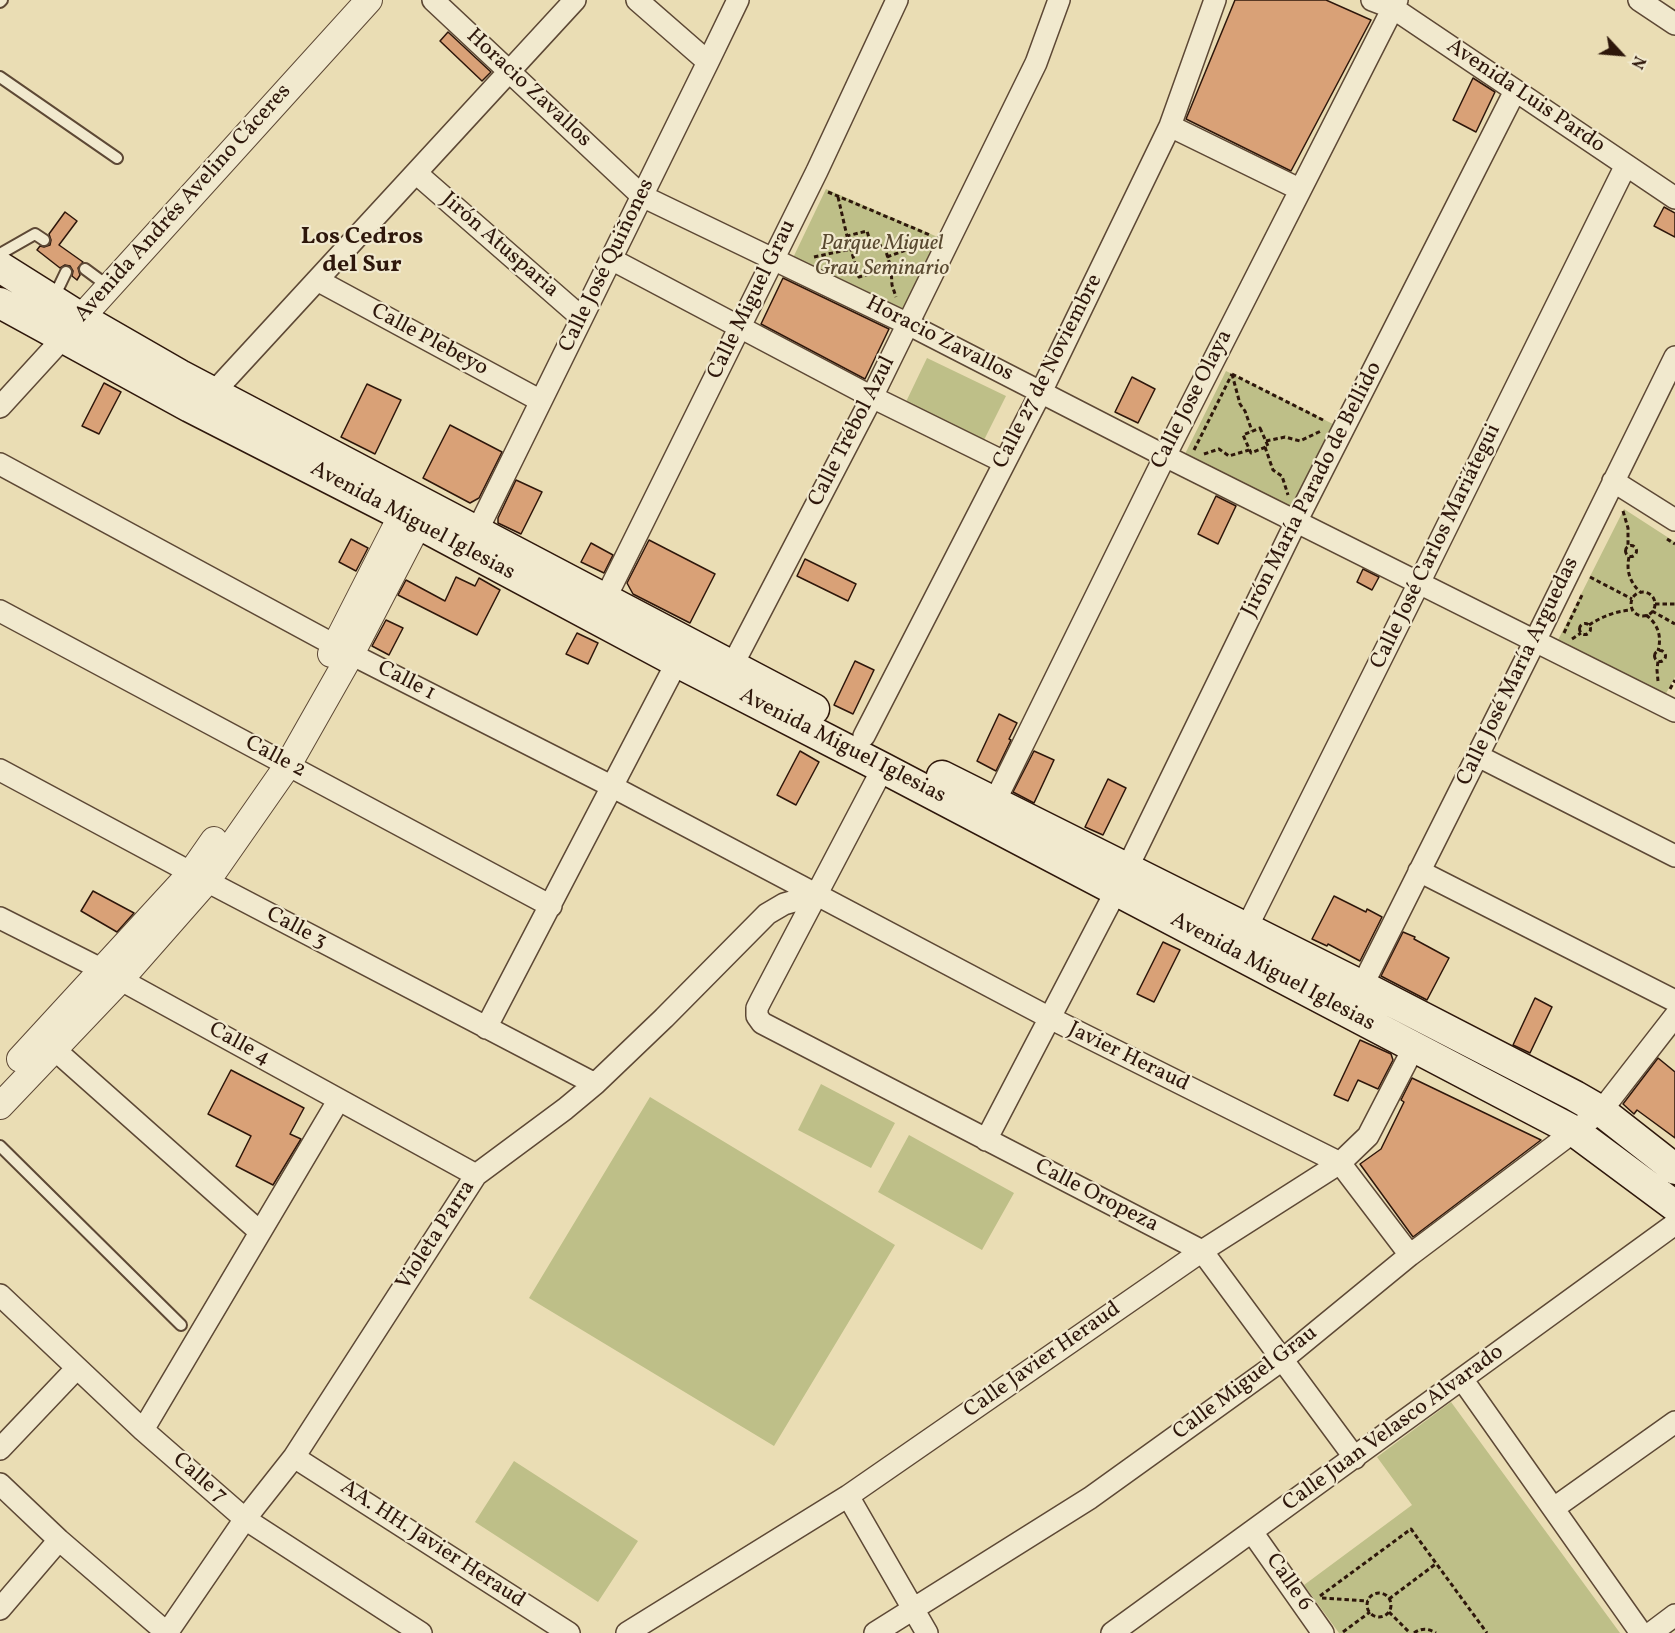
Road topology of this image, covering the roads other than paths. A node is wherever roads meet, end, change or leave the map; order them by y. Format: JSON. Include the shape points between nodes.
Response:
{"nodes":[{"id":1,"x":369,"y":0,"type":"edge"},
{"id":2,"x":433,"y":0,"type":"edge"},
{"id":3,"x":575,"y":0,"type":"edge"},
{"id":4,"x":637,"y":0,"type":"edge"},
{"id":5,"x":738,"y":0,"type":"edge"},
{"id":6,"x":897,"y":0,"type":"edge"},
{"id":7,"x":1059,"y":0,"type":"edge"},
{"id":8,"x":1215,"y":0,"type":"edge"},
{"id":9,"x":1372,"y":0,"type":"edge"},
{"id":10,"x":1639,"y":0,"type":"edge"},
{"id":11,"x":1395,"y":4,"type":"edge"},
{"id":12,"x":1675,"y":24,"type":"edge"},
{"id":13,"x":708,"y":62,"type":"junction"},
{"id":14,"x":509,"y":72,"type":"junction"},
{"id":15,"x":0,"y":77,"type":"edge"},
{"id":16,"x":1515,"y":91,"type":"junction"},
{"id":17,"x":1170,"y":126,"type":"junction"},
{"id":18,"x":117,"y":158,"type":"dead end"},
{"id":19,"x":1626,"y":165,"type":"junction"},
{"id":20,"x":416,"y":173,"type":"junction"},
{"id":21,"x":1299,"y":189,"type":"junction"},
{"id":22,"x":1673,"y":193,"type":"edge"},
{"id":23,"x":642,"y":196,"type":"junction"},
{"id":24,"x":44,"y":240,"type":"dead end"},
{"id":25,"x":0,"y":254,"type":"edge"},
{"id":26,"x":774,"y":258,"type":"junction"},
{"id":27,"x":611,"y":259,"type":"junction"},
{"id":28,"x":0,"y":267,"type":"edge"},
{"id":29,"x":85,"y":269,"type":"dead end"},
{"id":30,"x":66,"y":272,"type":"dead end"},
{"id":31,"x":317,"y":280,"type":"junction"},
{"id":32,"x":108,"y":286,"type":"junction"},
{"id":33,"x":53,"y":300,"type":"junction"},
{"id":34,"x":0,"y":303,"type":"edge"},
{"id":35,"x":582,"y":318,"type":"junction"},
{"id":36,"x":908,"y":324,"type":"junction"},
{"id":37,"x":741,"y":327,"type":"junction"},
{"id":38,"x":72,"y":328,"type":"junction"},
{"id":39,"x":1675,"y":358,"type":"edge"},
{"id":40,"x":214,"y":392,"type":"junction"},
{"id":41,"x":1041,"y":392,"type":"junction"},
{"id":42,"x":872,"y":397,"type":"junction"},
{"id":43,"x":541,"y":401,"type":"junction"},
{"id":44,"x":0,"y":407,"type":"edge"},
{"id":45,"x":1165,"y":456,"type":"junction"},
{"id":46,"x":1004,"y":462,"type":"junction"},
{"id":47,"x":0,"y":464,"type":"edge"},
{"id":48,"x":1613,"y":481,"type":"junction"},
{"id":49,"x":415,"y":511,"type":"junction"},
{"id":50,"x":1296,"y":522,"type":"junction"},
{"id":51,"x":1671,"y":529,"type":"edge"},
{"id":52,"x":477,"y":531,"type":"junction"},
{"id":53,"x":1419,"y":583,"type":"junction"},
{"id":54,"x":605,"y":599,"type":"junction"},
{"id":55,"x":0,"y":610,"type":"edge"},
{"id":56,"x":1535,"y":641,"type":"junction"},
{"id":57,"x":343,"y":650,"type":"junction"},
{"id":58,"x":677,"y":662,"type":"junction"},
{"id":59,"x":732,"y":666,"type":"junction"},
{"id":60,"x":1675,"y":711,"type":"edge"},
{"id":61,"x":864,"y":736,"type":"junction"},
{"id":62,"x":1478,"y":756,"type":"junction"},
{"id":63,"x":280,"y":761,"type":"junction"},
{"id":64,"x":883,"y":768,"type":"junction"},
{"id":65,"x":0,"y":770,"type":"edge"},
{"id":66,"x":613,"y":787,"type":"junction"},
{"id":67,"x":994,"y":803,"type":"junction"},
{"id":68,"x":1675,"y":856,"type":"edge"},
{"id":69,"x":1419,"y":871,"type":"junction"},
{"id":70,"x":199,"y":877,"type":"junction"},
{"id":71,"x":1121,"y":880,"type":"junction"},
{"id":72,"x":815,"y":896,"type":"junction"},
{"id":73,"x":551,"y":906,"type":"junction"},
{"id":74,"x":0,"y":918,"type":"edge"},
{"id":75,"x":1246,"y":929,"type":"junction"},
{"id":76,"x":111,"y":975,"type":"junction"},
{"id":77,"x":1362,"y":986,"type":"junction"},
{"id":78,"x":1675,"y":1001,"type":"edge"},
{"id":79,"x":1675,"y":1016,"type":"edge"},
{"id":80,"x":1050,"y":1018,"type":"junction"},
{"id":81,"x":486,"y":1028,"type":"junction"},
{"id":82,"x":1414,"y":1047,"type":"junction"},
{"id":83,"x":54,"y":1049,"type":"junction"},
{"id":84,"x":0,"y":1081,"type":"edge"},
{"id":85,"x":595,"y":1084,"type":"junction"},
{"id":86,"x":338,"y":1101,"type":"junction"},
{"id":87,"x":0,"y":1106,"type":"edge"},
{"id":88,"x":1601,"y":1110,"type":"junction"},
{"id":89,"x":1574,"y":1131,"type":"junction"},
{"id":90,"x":986,"y":1140,"type":"junction"},
{"id":91,"x":0,"y":1146,"type":"edge"},
{"id":92,"x":1340,"y":1163,"type":"junction"},
{"id":93,"x":1675,"y":1169,"type":"edge"},
{"id":94,"x":476,"y":1175,"type":"junction"},
{"id":95,"x":1675,"y":1206,"type":"edge"},
{"id":96,"x":1675,"y":1224,"type":"edge"},
{"id":97,"x":260,"y":1232,"type":"junction"},
{"id":98,"x":1202,"y":1251,"type":"junction"},
{"id":99,"x":1410,"y":1256,"type":"junction"},
{"id":100,"x":0,"y":1295,"type":"edge"},
{"id":101,"x":181,"y":1325,"type":"dead end"},
{"id":102,"x":1282,"y":1360,"type":"junction"},
{"id":103,"x":77,"y":1368,"type":"junction"},
{"id":104,"x":1462,"y":1380,"type":"junction"},
{"id":105,"x":1675,"y":1422,"type":"edge"},
{"id":106,"x":143,"y":1430,"type":"junction"},
{"id":107,"x":0,"y":1449,"type":"edge"},
{"id":108,"x":294,"y":1457,"type":"junction"},
{"id":109,"x":1355,"y":1458,"type":"junction"},
{"id":110,"x":0,"y":1484,"type":"edge"},
{"id":111,"x":848,"y":1496,"type":"junction"},
{"id":112,"x":1554,"y":1508,"type":"junction"},
{"id":113,"x":245,"y":1519,"type":"junction"},
{"id":114,"x":1252,"y":1532,"type":"junction"},
{"id":115,"x":59,"y":1540,"type":"junction"},
{"id":116,"x":0,"y":1609,"type":"edge"},
{"id":117,"x":914,"y":1610,"type":"junction"},
{"id":118,"x":1675,"y":1615,"type":"edge"},
{"id":119,"x":1337,"y":1630,"type":"edge"},
{"id":120,"x":167,"y":1633,"type":"edge"},
{"id":121,"x":421,"y":1633,"type":"edge"},
{"id":122,"x":569,"y":1633,"type":"edge"},
{"id":123,"x":627,"y":1633,"type":"edge"},
{"id":124,"x":875,"y":1633,"type":"edge"},
{"id":125,"x":927,"y":1633,"type":"edge"},
{"id":126,"x":1112,"y":1633,"type":"edge"},
{"id":127,"x":1641,"y":1633,"type":"edge"},
{"id":128,"x":1651,"y":1633,"type":"edge"}],
"edges":[{"from":1,"to":32,"type":"street","name":"Avenida Andrés Avelino Cáceres"},
{"from":2,"to":14,"type":"street","name":"Horacio Zavallos"},
{"from":3,"to":14,"type":"street"},
{"from":4,"to":13,"type":"street"},
{"from":5,"to":13,"type":"street","name":"Calle José Quiñones"},
{"from":6,"to":26,"type":"street","name":"Calle Miguel Grau"},
{"from":7,"to":36,"type":"street","name":"Calle Trébol Azul","via":[[1036,63],[943,240]]},
{"from":8,"to":17,"type":"street","name":"Calle 27 de Noviembre"},
{"from":9,"to":11,"type":"street","name":"Avenida Luis Pardo"},
{"from":10,"to":12,"type":"street"},
{"from":11,"to":16,"type":"street","name":"Avenida Luis Pardo"},
{"from":11,"to":21,"type":"street","name":"Calle Jose Olaya"},
{"from":13,"to":23,"type":"street","name":"Calle José Quiñones"},
{"from":14,"to":20,"type":"street"},
{"from":14,"to":23,"type":"street","name":"Horacio Zavallos"},
{"from":15,"to":18,"type":"lane"},
{"from":16,"to":19,"type":"street","name":"Avenida Luis Pardo"},
{"from":16,"to":50,"type":"street","name":"Jirón María Parado de Bellido","via":[[1338,427]]},
{"from":17,"to":21,"type":"street"},
{"from":17,"to":41,"type":"street","name":"Calle 27 de Noviembre"},
{"from":19,"to":22,"type":"street","name":"Avenida Luis Pardo"},
{"from":19,"to":53,"type":"street","name":"Calle José Carlos Mariátegui"},
{"from":20,"to":31,"type":"street"},
{"from":20,"to":35,"type":"street","name":"Jirón Atusparia"},
{"from":21,"to":45,"type":"street","name":"Calle Jose Olaya"},
{"from":23,"to":26,"type":"street","name":"Horacio Zavallos"},
{"from":23,"to":27,"type":"street","name":"Calle José Quiñones"},
{"from":24,"to":25,"type":"lane","via":[[35,234]]},
{"from":26,"to":36,"type":"street","name":"Horacio Zavallos"},
{"from":26,"to":37,"type":"street","name":"Calle Miguel Grau"},
{"from":27,"to":35,"type":"street","name":"Calle José Quiñones"},
{"from":27,"to":37,"type":"street"},
{"from":28,"to":33,"type":"main road","name":"Avenida Miguel Iglesias"},
{"from":29,"to":32,"type":"lane"},
{"from":30,"to":33,"type":"lane"},
{"from":31,"to":40,"type":"street"},
{"from":31,"to":43,"type":"street","name":"Calle Plebeyo"},
{"from":32,"to":38,"type":"street","name":"Avenida Andrés Avelino Cáceres"},
{"from":33,"to":38,"type":"main road","name":"Avenida Miguel Iglesias"},
{"from":34,"to":38,"type":"main road","name":"Avenida Miguel Iglesias"},
{"from":35,"to":43,"type":"street","name":"Calle José Quiñones"},
{"from":36,"to":41,"type":"street","name":"Horacio Zavallos"},
{"from":36,"to":42,"type":"street","name":"Calle Trébol Azul"},
{"from":37,"to":42,"type":"street"},
{"from":37,"to":54,"type":"street","name":"Calle Miguel Grau"},
{"from":38,"to":40,"type":"main road","name":"Avenida Miguel Iglesias"},
{"from":38,"to":44,"type":"street","name":"Avenida Andrés Avelino Cáceres"},
{"from":38,"to":49,"type":"main road","name":"Avenida Miguel Iglesias","via":[[190,407]]},
{"from":39,"to":48,"type":"street","name":"Calle José María Arguedas"},
{"from":40,"to":49,"type":"main road","name":"Avenida Miguel Iglesias"},
{"from":41,"to":45,"type":"street","name":"Horacio Zavallos"},
{"from":41,"to":46,"type":"street","name":"Calle 27 de Noviembre"},
{"from":42,"to":46,"type":"street"},
{"from":42,"to":59,"type":"street","name":"Calle Trébol Azul"},
{"from":43,"to":52,"type":"street","name":"Calle José Quiñones"},
{"from":45,"to":50,"type":"street","name":"Horacio Zavallos"},
{"from":45,"to":67,"type":"street","name":"Calle Jose Olaya"},
{"from":46,"to":61,"type":"street","name":"Calle 27 de Noviembre"},
{"from":47,"to":57,"type":"street","name":"Calle 1"},
{"from":48,"to":51,"type":"street"},
{"from":48,"to":56,"type":"street","name":"Calle José María Arguedas"},
{"from":49,"to":52,"type":"main road","name":"Avenida Miguel Iglesias"},
{"from":49,"to":57,"type":"street"},
{"from":49,"to":58,"type":"main road","name":"Avenida Miguel Iglesias"},
{"from":50,"to":53,"type":"street","name":"Horacio Zavallos"},
{"from":50,"to":71,"type":"street","name":"Jirón María Parado de Bellido"},
{"from":52,"to":54,"type":"main road","name":"Avenida Miguel Iglesias"},
{"from":53,"to":56,"type":"street","name":"Horacio Zavallos"},
{"from":53,"to":75,"type":"street","name":"Calle José Carlos Mariátegui"},
{"from":54,"to":59,"type":"main road","name":"Avenida Miguel Iglesias"},
{"from":55,"to":63,"type":"street","name":"Calle 2"},
{"from":56,"to":60,"type":"street","name":"Horacio Zavallos"},
{"from":56,"to":62,"type":"street","name":"Calle José María Arguedas"},
{"from":57,"to":63,"type":"street"},
{"from":57,"to":66,"type":"street","name":"Calle 1"},
{"from":58,"to":64,"type":"main road","name":"Avenida Miguel Iglesias"},
{"from":58,"to":66,"type":"street"},
{"from":59,"to":61,"type":"main road","name":"Avenida Miguel Iglesias"},
{"from":61,"to":67,"type":"main road","name":"Avenida Miguel Iglesias"},
{"from":62,"to":68,"type":"street"},
{"from":62,"to":69,"type":"street","name":"Calle José María Arguedas"},
{"from":63,"to":70,"type":"street"},
{"from":63,"to":73,"type":"street","name":"Calle 2"},
{"from":64,"to":71,"type":"main road","name":"Avenida Miguel Iglesias"},
{"from":64,"to":72,"type":"street"},
{"from":65,"to":70,"type":"street","name":"Calle 3"},
{"from":66,"to":72,"type":"street","name":"Calle 1"},
{"from":66,"to":73,"type":"street"},
{"from":67,"to":71,"type":"main road","name":"Avenida Miguel Iglesias"},
{"from":69,"to":77,"type":"street","name":"Calle José María Arguedas"},
{"from":69,"to":78,"type":"street"},
{"from":70,"to":76,"type":"street"},
{"from":70,"to":81,"type":"street","name":"Calle 3"},
{"from":71,"to":75,"type":"main road","name":"Avenida Miguel Iglesias"},
{"from":71,"to":80,"type":"street","name":"Jirón María Parado de Bellido"},
{"from":71,"to":82,"type":"main road","name":"Avenida Miguel Iglesias"},
{"from":72,"to":80,"type":"street","name":"Javier Heraud"},
{"from":72,"to":85,"type":"street","name":"Violeta Parra","via":[[784,903],[767,914]]},
{"from":72,"to":90,"type":"street","name":"Calle Oropeza","via":[[756,1016],[762,1023]]},
{"from":73,"to":81,"type":"street"},
{"from":74,"to":76,"type":"street","name":"Calle 4"},
{"from":75,"to":77,"type":"main road","name":"Avenida Miguel Iglesias"},
{"from":76,"to":83,"type":"street"},
{"from":76,"to":84,"type":"street"},
{"from":76,"to":86,"type":"street","name":"Calle 4"},
{"from":77,"to":88,"type":"main road","name":"Avenida Miguel Iglesias"},
{"from":79,"to":88,"type":"street","name":"Calle Miguel Grau"},
{"from":80,"to":90,"type":"street","name":"Jirón María Parado de Bellido"},
{"from":80,"to":92,"type":"street","name":"Javier Heraud"},
{"from":81,"to":85,"type":"street","name":"Calle 3"},
{"from":82,"to":89,"type":"main road","name":"Avenida Miguel Iglesias"},
{"from":82,"to":92,"type":"street","name":"Calle Javier Heraud","via":[[1368,1136]]},
{"from":83,"to":87,"type":"street"},
{"from":83,"to":97,"type":"street"},
{"from":85,"to":94,"type":"street","name":"Violeta Parra"},
{"from":86,"to":94,"type":"street","name":"Calle 4"},
{"from":86,"to":97,"type":"street"},
{"from":88,"to":89,"type":"street","name":"Calle Miguel Grau"},
{"from":88,"to":93,"type":"main road","name":"Avenida Miguel Iglesias"},
{"from":89,"to":95,"type":"main road","name":"Avenida Miguel Iglesias"},
{"from":89,"to":99,"type":"street","name":"Calle Miguel Grau"},
{"from":90,"to":98,"type":"street","name":"Calle Oropeza"},
{"from":91,"to":101,"type":"lane"},
{"from":92,"to":98,"type":"street","name":"Calle Javier Heraud"},
{"from":92,"to":99,"type":"street","name":"Javier Heraud"},
{"from":94,"to":108,"type":"street","name":"Violeta Parra"},
{"from":96,"to":104,"type":"street","name":"Calle Juan Velasco Alvarado"},
{"from":97,"to":106,"type":"street"},
{"from":98,"to":102,"type":"street","name":"Calle Oropeza"},
{"from":98,"to":111,"type":"street","name":"Calle Javier Heraud"},
{"from":99,"to":102,"type":"street","name":"Calle Miguel Grau"},
{"from":100,"to":103,"type":"street","name":"Calle 7"},
{"from":102,"to":109,"type":"street","name":"Calle Oropeza"},
{"from":102,"to":117,"type":"street","name":"Calle Miguel Grau","via":[[1090,1498]]},
{"from":103,"to":106,"type":"street","name":"Calle 7"},
{"from":103,"to":107,"type":"street"},
{"from":104,"to":109,"type":"street","name":"Calle Juan Velasco Alvarado"},
{"from":104,"to":112,"type":"street"},
{"from":105,"to":112,"type":"street"},
{"from":106,"to":113,"type":"street","name":"Calle 7"},
{"from":108,"to":113,"type":"street","name":"Violeta Parra"},
{"from":108,"to":122,"type":"street","name":"AA. HH. Javier Heraud"},
{"from":109,"to":114,"type":"street","name":"Calle Juan Velasco Alvarado"},
{"from":110,"to":115,"type":"street"},
{"from":111,"to":117,"type":"street"},
{"from":111,"to":123,"type":"street","name":"Calle Javier Heraud"},
{"from":112,"to":127,"type":"street"},
{"from":113,"to":120,"type":"street","name":"Violeta Parra"},
{"from":113,"to":121,"type":"street","name":"Calle 7"},
{"from":114,"to":119,"type":"street","name":"Calle 6"},
{"from":114,"to":126,"type":"street","name":"Calle Juan Velasco Alvarado"},
{"from":115,"to":116,"type":"street"},
{"from":115,"to":120,"type":"street"},
{"from":117,"to":124,"type":"street","name":"Calle Miguel Grau"},
{"from":117,"to":125,"type":"street"},
{"from":118,"to":128,"type":"street"}]}
